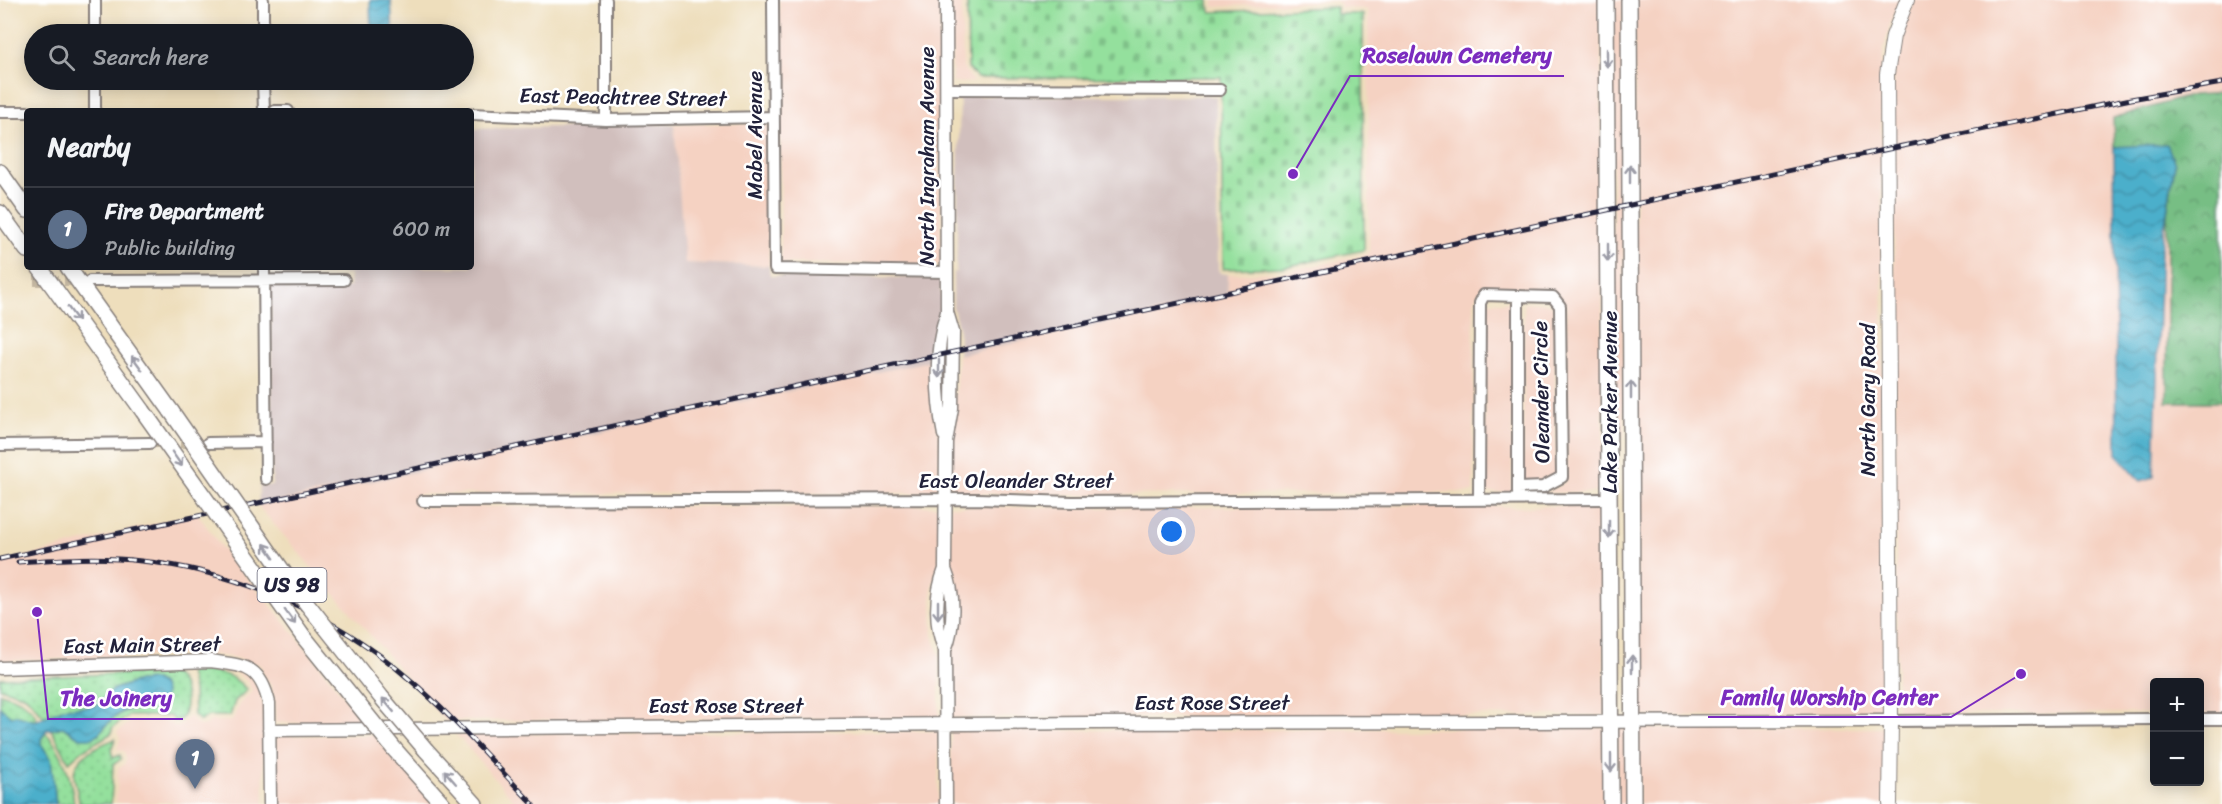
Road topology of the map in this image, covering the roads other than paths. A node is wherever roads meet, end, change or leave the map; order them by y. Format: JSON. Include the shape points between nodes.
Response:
{"nodes":[{"id":1,"x":95,"y":0,"type":"edge"},
{"id":2,"x":263,"y":0,"type":"edge"},
{"id":3,"x":606,"y":0,"type":"edge"},
{"id":4,"x":773,"y":0,"type":"edge"},
{"id":5,"x":946,"y":0,"type":"edge"},
{"id":6,"x":1606,"y":0,"type":"edge"},
{"id":7,"x":1629,"y":0,"type":"edge"},
{"id":8,"x":1907,"y":0,"type":"edge"},
{"id":9,"x":95,"y":24,"type":"edge"},
{"id":10,"x":263,"y":24,"type":"edge"},
{"id":11,"x":946,"y":89,"type":"junction"},
{"id":12,"x":95,"y":90,"type":"edge"},
{"id":13,"x":263,"y":90,"type":"edge"},
{"id":14,"x":1221,"y":90,"type":"dead end"},
{"id":15,"x":95,"y":108,"type":"edge"},
{"id":16,"x":264,"y":108,"type":"edge"},
{"id":17,"x":0,"y":112,"type":"edge"},
{"id":18,"x":24,"y":112,"type":"edge"},
{"id":19,"x":474,"y":114,"type":"edge"},
{"id":20,"x":774,"y":117,"type":"junction"},
{"id":21,"x":606,"y":120,"type":"junction"},
{"id":22,"x":0,"y":172,"type":"edge"},
{"id":23,"x":24,"y":206,"type":"edge"},
{"id":24,"x":0,"y":213,"type":"edge"},
{"id":25,"x":24,"y":246,"type":"edge"},
{"id":26,"x":41,"y":270,"type":"edge"},
{"id":27,"x":70,"y":270,"type":"edge"},
{"id":28,"x":264,"y":270,"type":"edge"},
{"id":29,"x":947,"y":272,"type":"junction"},
{"id":30,"x":264,"y":280,"type":"junction"},
{"id":31,"x":344,"y":280,"type":"dead end"},
{"id":32,"x":90,"y":281,"type":"tunnel mouth"},
{"id":33,"x":1518,"y":296,"type":"junction"},
{"id":34,"x":1609,"y":418,"type":"junction"},
{"id":35,"x":266,"y":442,"type":"junction"},
{"id":36,"x":150,"y":443,"type":"tunnel mouth"},
{"id":37,"x":208,"y":443,"type":"tunnel mouth"},
{"id":38,"x":0,"y":445,"type":"edge"},
{"id":39,"x":266,"y":479,"type":"dead end"},
{"id":40,"x":1518,"y":488,"type":"junction"},
{"id":41,"x":1631,"y":498,"type":"junction"},
{"id":42,"x":1479,"y":499,"type":"junction"},
{"id":43,"x":1609,"y":499,"type":"junction"},
{"id":44,"x":945,"y":500,"type":"junction"},
{"id":45,"x":1518,"y":500,"type":"junction"},
{"id":46,"x":423,"y":501,"type":"dead end"},
{"id":47,"x":1632,"y":589,"type":"junction"},
{"id":48,"x":0,"y":668,"type":"edge"},
{"id":49,"x":2204,"y":719,"type":"edge"},
{"id":50,"x":2222,"y":719,"type":"edge"},
{"id":51,"x":2150,"y":720,"type":"edge"},
{"id":52,"x":1611,"y":721,"type":"junction"},
{"id":53,"x":1891,"y":721,"type":"junction"},
{"id":54,"x":1633,"y":722,"type":"junction"},
{"id":55,"x":945,"y":724,"type":"junction"},
{"id":56,"x":269,"y":730,"type":"junction"},
{"id":57,"x":945,"y":803,"type":"edge"},
{"id":58,"x":270,"y":804,"type":"edge"},
{"id":59,"x":443,"y":804,"type":"edge"},
{"id":60,"x":475,"y":804,"type":"edge"},
{"id":61,"x":1611,"y":804,"type":"edge"},
{"id":62,"x":1633,"y":804,"type":"edge"},
{"id":63,"x":1890,"y":804,"type":"edge"}],
"edges":[{"from":1,"to":9,"type":"street"},
{"from":2,"to":10,"type":"street"},
{"from":3,"to":21,"type":"street"},
{"from":4,"to":20,"type":"street","name":"Mabel Avenue"},
{"from":5,"to":11,"type":"street","name":"North Ingraham Avenue"},
{"from":6,"to":34,"type":"main road","name":"Lake Parker Avenue","one_way":true},
{"from":41,"to":7,"type":"main road","name":"Lake Parker Avenue","one_way":true},
{"from":8,"to":53,"type":"main road","name":"North Gary Road","via":[[1893,36],[1887,74]]},
{"from":11,"to":14,"type":"street"},
{"from":11,"to":29,"type":"street","name":"North Ingraham Avenue"},
{"from":12,"to":15,"type":"street"},
{"from":13,"to":16,"type":"street"},
{"from":17,"to":18,"type":"street"},
{"from":19,"to":21,"type":"street","name":"East Peachtree Street"},
{"from":20,"to":21,"type":"street","name":"East Peachtree Street"},
{"from":20,"to":29,"type":"street","name":"Mabel Avenue","via":[[775,269]]},
{"from":22,"to":23,"type":"main road"},
{"from":24,"to":25,"type":"main road"},
{"from":26,"to":59,"type":"main road","number":"US 98","one_way":true,"bridge":true,"via":[[303,636]]},
{"from":60,"to":27,"type":"main road","number":"US 98","one_way":true,"bridge":true,"via":[[381,697],[293,586]]},
{"from":28,"to":30,"type":"street"},
{"from":29,"to":44,"type":"street","name":"North Ingraham Avenue","via":[[947,312],[953,332]]},
{"from":30,"to":31,"type":"street"},
{"from":30,"to":32,"type":"street"},
{"from":30,"to":35,"type":"street"},
{"from":33,"to":40,"type":"street","name":"Oleander Circle"},
{"from":33,"to":40,"type":"street","name":"Oleander Circle","via":[[1553,297],[1560,306],[1562,477],[1543,488]]},
{"from":33,"to":42,"type":"street","name":"Oleander Circle","via":[[1484,295],[1480,303]]},
{"from":34,"to":41,"type":"main road","via":[[1618,439],[1620,486]]},
{"from":34,"to":43,"type":"main road","name":"Lake Parker Avenue"},
{"from":35,"to":37,"type":"street"},
{"from":35,"to":39,"type":"street"},
{"from":36,"to":38,"type":"street"},
{"from":40,"to":45,"type":"street","name":"Oleander Circle"},
{"from":41,"to":47,"type":"main road","name":"Lake Parker Avenue"},
{"from":42,"to":44,"type":"street","name":"East Oleander Street"},
{"from":42,"to":45,"type":"street","name":"East Oleander Street"},
{"from":43,"to":45,"type":"street","name":"East Oleander Street"},
{"from":43,"to":47,"type":"main road","via":[[1622,515],[1623,558]]},
{"from":43,"to":52,"type":"main road","name":"Lake Parker Avenue","one_way":true},
{"from":44,"to":46,"type":"street","name":"East Oleander Street"},
{"from":44,"to":55,"type":"street","name":"North Ingraham Avenue","via":[[945,569],[951,584],[952,614],[952,634],[945,650]]},
{"from":54,"to":47,"type":"main road","name":"Lake Parker Avenue","one_way":true},
{"from":48,"to":56,"type":"street","name":"East Main Street","via":[[211,661],[235,664],[255,671],[265,687]]},
{"from":49,"to":50,"type":"street"},
{"from":51,"to":53,"type":"street","name":"East Rose Street"},
{"from":52,"to":54,"type":"street","name":"East Rose Street"},
{"from":52,"to":55,"type":"street","name":"East Rose Street"},
{"from":52,"to":61,"type":"main road","name":"Lake Parker Avenue","one_way":true},
{"from":53,"to":54,"type":"street","name":"East Rose Street"},
{"from":53,"to":63,"type":"main road","name":"North Gary Road"},
{"from":54,"to":62,"type":"main road","name":"Lake Parker Avenue"},
{"from":55,"to":56,"type":"street","name":"East Rose Street"},
{"from":55,"to":57,"type":"street","name":"North Ingraham Avenue"},
{"from":56,"to":58,"type":"street","name":"East Main Street"}]}
